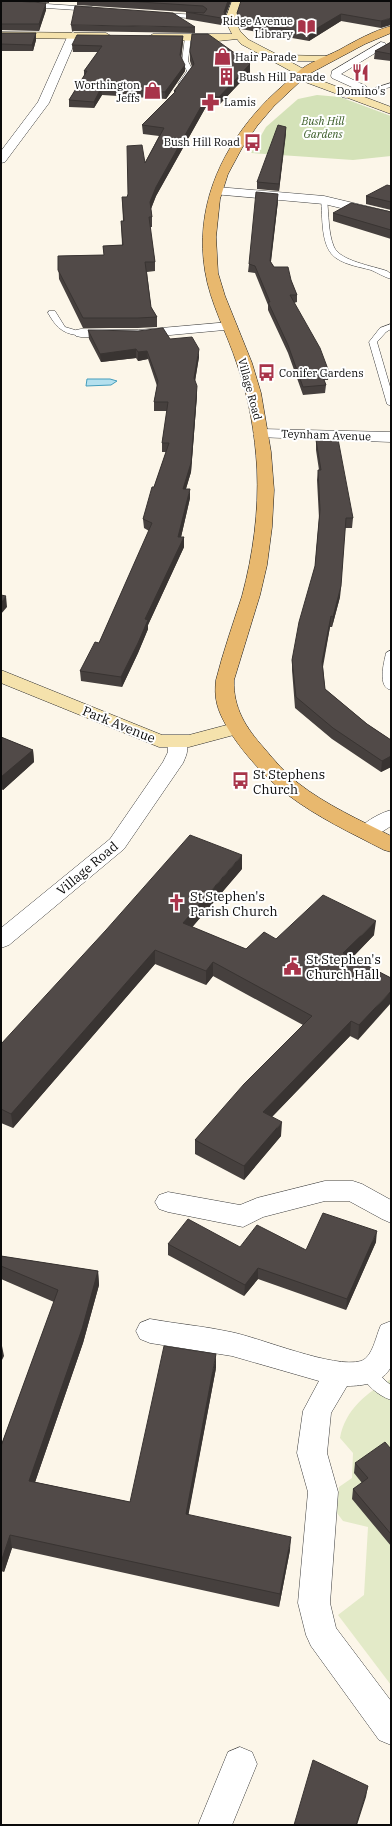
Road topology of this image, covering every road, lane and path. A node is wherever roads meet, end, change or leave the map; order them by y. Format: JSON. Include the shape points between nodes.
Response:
{"nodes":[{"id":1,"x":237,"y":1,"type":"edge"},
{"id":2,"x":1,"y":3,"type":"edge"},
{"id":3,"x":102,"y":10,"type":"edge"},
{"id":4,"x":156,"y":14,"type":"edge"},
{"id":5,"x":203,"y":17,"type":"edge"},
{"id":6,"x":391,"y":29,"type":"edge"},
{"id":7,"x":236,"y":32,"type":"junction"},
{"id":8,"x":1,"y":35,"type":"edge"},
{"id":9,"x":73,"y":35,"type":"junction"},
{"id":10,"x":119,"y":36,"type":"edge"},
{"id":11,"x":143,"y":37,"type":"edge"},
{"id":12,"x":188,"y":37,"type":"junction"},
{"id":13,"x":361,"y":42,"type":"junction"},
{"id":14,"x":386,"y":46,"type":"edge"},
{"id":15,"x":274,"y":58,"type":"junction"},
{"id":16,"x":330,"y":58,"type":"junction"},
{"id":17,"x":302,"y":75,"type":"junction"},
{"id":18,"x":391,"y":85,"type":"edge"},
{"id":19,"x":378,"y":88,"type":"dead end"},
{"id":20,"x":177,"y":91,"type":"edge"},
{"id":21,"x":346,"y":95,"type":"junction"},
{"id":22,"x":391,"y":111,"type":"edge"},
{"id":23,"x":1,"y":159,"type":"edge"},
{"id":24,"x":216,"y":191,"type":"junction"},
{"id":25,"x":324,"y":200,"type":"junction"},
{"id":26,"x":391,"y":216,"type":"edge"},
{"id":27,"x":391,"y":277,"type":"edge"},
{"id":28,"x":52,"y":313,"type":"dead end"},
{"id":29,"x":230,"y":326,"type":"junction"},
{"id":30,"x":391,"y":326,"type":"edge"},
{"id":31,"x":81,"y":333,"type":"joint"},
{"id":32,"x":391,"y":404,"type":"edge"},
{"id":33,"x":261,"y":434,"type":"junction"},
{"id":34,"x":391,"y":437,"type":"edge"},
{"id":35,"x":391,"y":654,"type":"edge"},
{"id":36,"x":1,"y":676,"type":"edge"},
{"id":37,"x":391,"y":687,"type":"edge"},
{"id":38,"x":238,"y":728,"type":"junction"},
{"id":39,"x":177,"y":742,"type":"junction"},
{"id":40,"x":391,"y":817,"type":"edge"},
{"id":41,"x":367,"y":832,"type":"junction"},
{"id":42,"x":391,"y":844,"type":"edge"},
{"id":43,"x":1,"y":940,"type":"edge"},
{"id":44,"x":168,"y":1202,"type":"dead end"},
{"id":45,"x":391,"y":1212,"type":"edge"},
{"id":46,"x":150,"y":1331,"type":"dead end"},
{"id":47,"x":391,"y":1333,"type":"edge"},
{"id":48,"x":353,"y":1372,"type":"junction"},
{"id":49,"x":391,"y":1393,"type":"edge"},
{"id":50,"x":391,"y":1728,"type":"edge"},
{"id":51,"x":240,"y":1764,"type":"dead end"},
{"id":52,"x":216,"y":1825,"type":"edge"}],
"edges":[{"from":1,"to":7,"type":"street","via":[[230,20]]},
{"from":2,"to":3,"type":"lane"},
{"from":4,"to":5,"type":"lane"},
{"from":6,"to":13,"type":"main road","name":"Village Road"},
{"from":7,"to":12,"type":"street","via":[[200,38]]},
{"from":7,"to":15,"type":"street","via":[[245,42]]},
{"from":8,"to":9,"type":"street"},
{"from":9,"to":10,"type":"street"},
{"from":9,"to":23,"type":"street","via":[[43,103]]},
{"from":11,"to":12,"type":"street"},
{"from":12,"to":20,"type":"lane","via":[[185,61],[190,71]]},
{"from":13,"to":14,"type":"street"},
{"from":13,"to":16,"type":"main road","name":"Village Road"},
{"from":14,"to":21,"type":"street","via":[[336,73],[336,76],[363,89]]},
{"from":15,"to":16,"type":"street"},
{"from":15,"to":17,"type":"street"},
{"from":16,"to":17,"type":"main road","name":"Village Road"},
{"from":17,"to":21,"type":"street"},
{"from":17,"to":24,"type":"main road","name":"Village Road","via":[[270,104],[246,132],[231,157]]},
{"from":18,"to":19,"type":"lane"},
{"from":21,"to":22,"type":"street"},
{"from":24,"to":25,"type":"street"},
{"from":24,"to":29,"type":"main road","name":"Village Road","via":[[209,239],[210,261],[217,293]]},
{"from":25,"to":26,"type":"street"},
{"from":25,"to":27,"type":"lane","via":[[331,248],[339,258],[378,269]]},
{"from":28,"to":31,"type":"lane","via":[[62,330]]},
{"from":29,"to":31,"type":"street","via":[[145,333]]},
{"from":29,"to":33,"type":"main road","name":"Village Road","via":[[253,391]]},
{"from":30,"to":32,"type":"lane","via":[[383,330],[373,342]]},
{"from":33,"to":34,"type":"street","name":"Teynham Avenue"},
{"from":33,"to":38,"type":"main road","name":"Village Road","via":[[265,491],[263,539],[254,583],[224,687],[226,703]]},
{"from":35,"to":37,"type":"lane","via":[[388,676]]},
{"from":36,"to":39,"type":"street","name":"Park Avenue","via":[[159,741]]},
{"from":38,"to":39,"type":"street","name":"Park Avenue"},
{"from":38,"to":41,"type":"main road","via":[[287,785]]},
{"from":39,"to":43,"type":"street","name":"Village Road","via":[[178,752],[173,763],[117,844]]},
{"from":40,"to":41,"type":"street"},
{"from":41,"to":42,"type":"main road"},
{"from":44,"to":45,"type":"street","via":[[243,1216],[257,1208],[324,1191],[353,1191]]},
{"from":46,"to":48,"type":"street","via":[[233,1344]]},
{"from":47,"to":48,"type":"street","via":[[381,1360],[371,1370]]},
{"from":48,"to":49,"type":"lane"},
{"from":48,"to":50,"type":"street","via":[[317,1411],[312,1453],[323,1492],[314,1603],[322,1635]]},
{"from":51,"to":52,"type":"street"}]}
